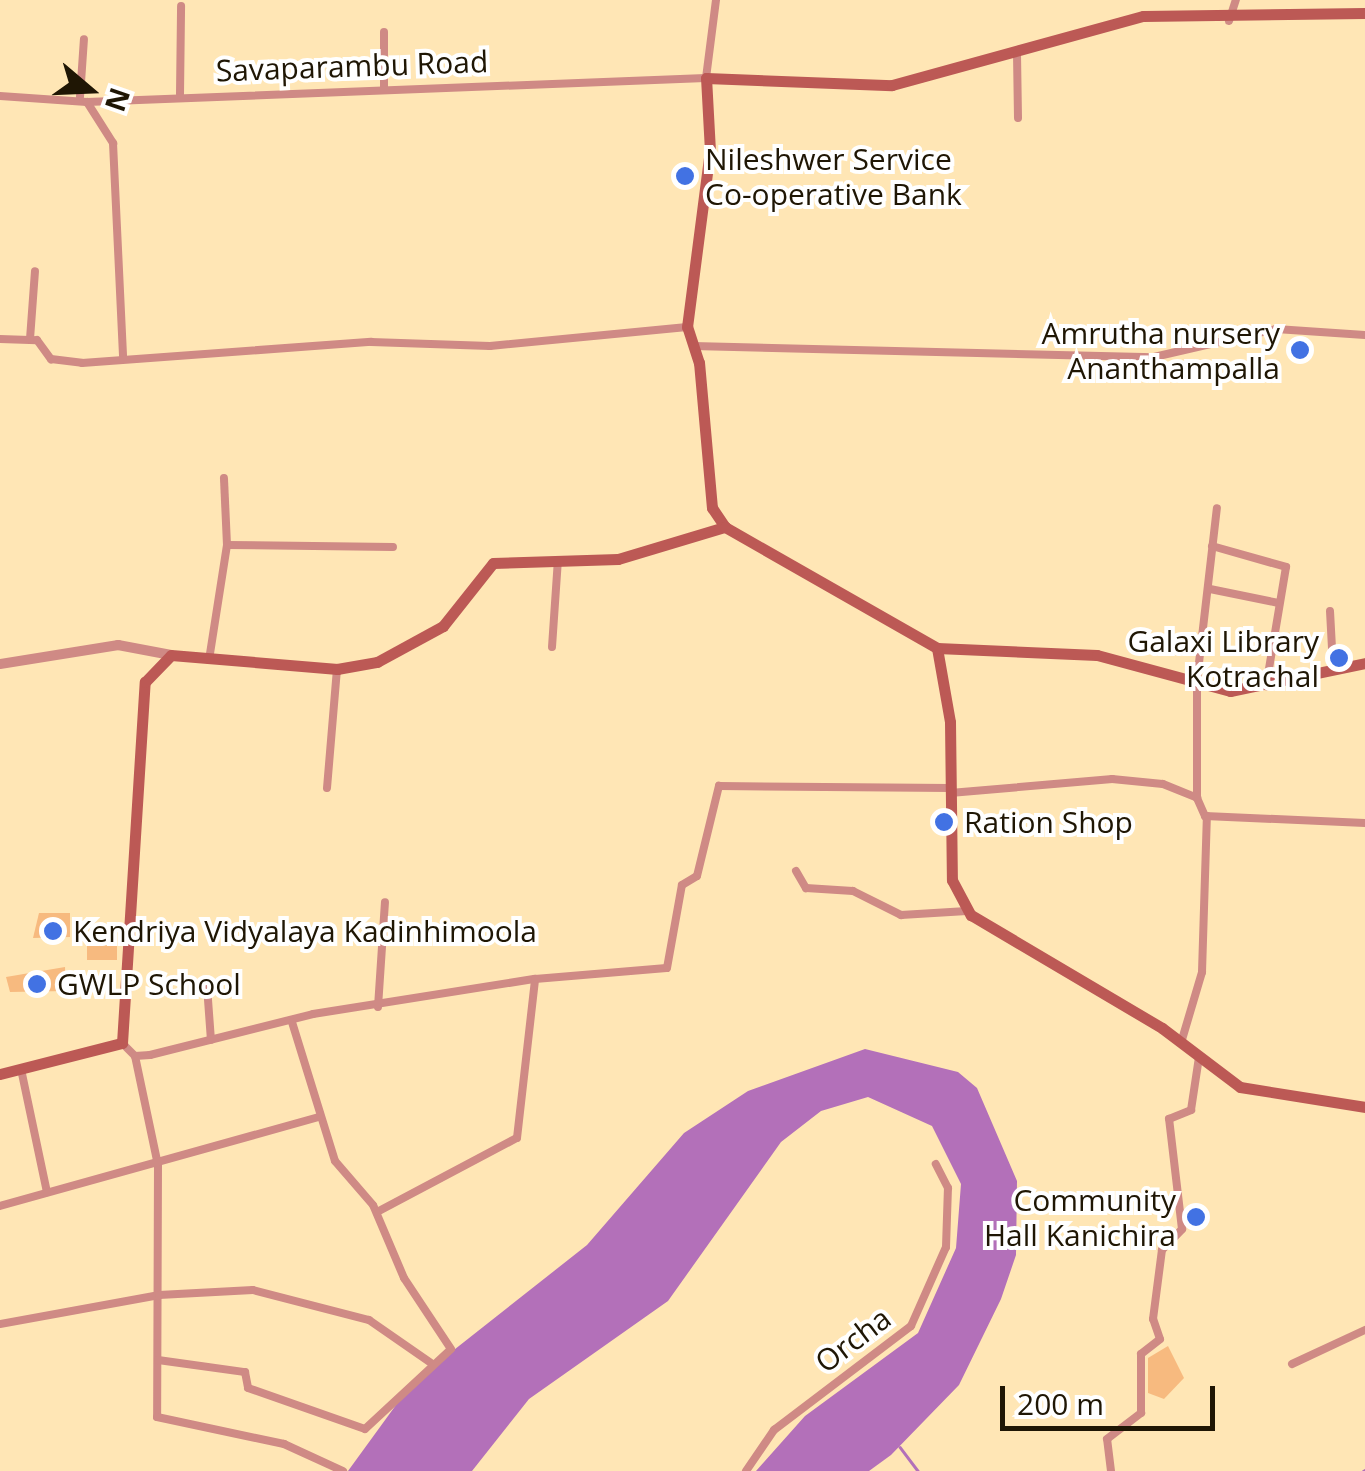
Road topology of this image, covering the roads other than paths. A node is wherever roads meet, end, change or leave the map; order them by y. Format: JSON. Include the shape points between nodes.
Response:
{"nodes":[{"id":1,"x":716,"y":0,"type":"edge"},
{"id":2,"x":1236,"y":0,"type":"edge"},
{"id":3,"x":181,"y":6,"type":"dead end"},
{"id":4,"x":1309,"y":6,"type":"edge"},
{"id":5,"x":1365,"y":13,"type":"edge"},
{"id":6,"x":1229,"y":21,"type":"junction"},
{"id":7,"x":384,"y":32,"type":"dead end"},
{"id":8,"x":84,"y":39,"type":"dead end"},
{"id":9,"x":1017,"y":54,"type":"junction"},
{"id":10,"x":706,"y":78,"type":"junction"},
{"id":11,"x":384,"y":88,"type":"junction"},
{"id":12,"x":180,"y":94,"type":"junction"},
{"id":13,"x":0,"y":96,"type":"edge"},
{"id":14,"x":84,"y":100,"type":"junction"},
{"id":15,"x":1018,"y":118,"type":"dead end"},
{"id":16,"x":35,"y":271,"type":"dead end"},
{"id":17,"x":687,"y":327,"type":"junction"},
{"id":18,"x":1365,"y":335,"type":"edge"},
{"id":19,"x":0,"y":339,"type":"edge"},
{"id":20,"x":30,"y":339,"type":"junction"},
{"id":21,"x":693,"y":346,"type":"junction"},
{"id":22,"x":122,"y":356,"type":"junction"},
{"id":23,"x":224,"y":478,"type":"dead end"},
{"id":24,"x":1217,"y":508,"type":"dead end"},
{"id":25,"x":725,"y":527,"type":"junction"},
{"id":26,"x":227,"y":546,"type":"junction"},
{"id":27,"x":1212,"y":546,"type":"junction"},
{"id":28,"x":392,"y":547,"type":"dead end"},
{"id":29,"x":558,"y":556,"type":"junction"},
{"id":30,"x":1210,"y":590,"type":"junction"},
{"id":31,"x":1279,"y":603,"type":"junction"},
{"id":32,"x":1330,"y":612,"type":"dead end"},
{"id":33,"x":552,"y":648,"type":"dead end"},
{"id":34,"x":937,"y":648,"type":"junction"},
{"id":35,"x":171,"y":655,"type":"junction"},
{"id":36,"x":209,"y":660,"type":"junction"},
{"id":37,"x":1365,"y":662,"type":"edge"},
{"id":38,"x":0,"y":664,"type":"edge"},
{"id":39,"x":1332,"y":667,"type":"junction"},
{"id":40,"x":337,"y":669,"type":"junction"},
{"id":41,"x":1197,"y":680,"type":"junction"},
{"id":42,"x":1266,"y":686,"type":"junction"},
{"id":43,"x":327,"y":788,"type":"dead end"},
{"id":44,"x":950,"y":790,"type":"junction"},
{"id":45,"x":1197,"y":798,"type":"junction"},
{"id":46,"x":1207,"y":816,"type":"junction"},
{"id":47,"x":1365,"y":824,"type":"edge"},
{"id":48,"x":796,"y":872,"type":"dead end"},
{"id":49,"x":385,"y":902,"type":"dead end"},
{"id":50,"x":967,"y":911,"type":"junction"},
{"id":51,"x":535,"y":979,"type":"junction"},
{"id":52,"x":208,"y":986,"type":"dead end"},
{"id":53,"x":378,"y":1007,"type":"junction"},
{"id":54,"x":292,"y":1022,"type":"junction"},
{"id":55,"x":211,"y":1040,"type":"junction"},
{"id":56,"x":122,"y":1043,"type":"junction"},
{"id":57,"x":1181,"y":1043,"type":"junction"},
{"id":58,"x":135,"y":1056,"type":"junction"},
{"id":59,"x":1200,"y":1058,"type":"junction"},
{"id":60,"x":21,"y":1069,"type":"junction"},
{"id":61,"x":0,"y":1074,"type":"edge"},
{"id":62,"x":1365,"y":1106,"type":"edge"},
{"id":63,"x":318,"y":1117,"type":"junction"},
{"id":64,"x":936,"y":1164,"type":"dead end"},
{"id":65,"x":158,"y":1165,"type":"junction"},
{"id":66,"x":47,"y":1192,"type":"junction"},
{"id":67,"x":0,"y":1206,"type":"edge"},
{"id":68,"x":377,"y":1212,"type":"junction"},
{"id":69,"x":160,"y":1296,"type":"junction"},
{"id":70,"x":0,"y":1324,"type":"edge"},
{"id":71,"x":1365,"y":1330,"type":"edge"},
{"id":72,"x":158,"y":1360,"type":"junction"},
{"id":73,"x":431,"y":1363,"type":"junction"},
{"id":74,"x":1292,"y":1364,"type":"dead end"},
{"id":75,"x":342,"y":1471,"type":"edge"},
{"id":76,"x":746,"y":1471,"type":"edge"},
{"id":77,"x":1111,"y":1471,"type":"edge"}],
"edges":[{"from":1,"to":10,"type":"street"},
{"from":2,"to":6,"type":"street"},
{"from":3,"to":12,"type":"street"},
{"from":4,"to":5,"type":"main road"},
{"from":4,"to":6,"type":"main road"},
{"from":6,"to":9,"type":"main road","via":[[1143,16]]},
{"from":7,"to":11,"type":"street"},
{"from":8,"to":14,"type":"street"},
{"from":9,"to":10,"type":"main road","via":[[892,85]]},
{"from":9,"to":15,"type":"street"},
{"from":10,"to":11,"type":"street","name":"Savaparambu Road"},
{"from":10,"to":17,"type":"main road","via":[[710,152]]},
{"from":11,"to":12,"type":"street","name":"Savaparambu Road"},
{"from":12,"to":14,"type":"street","name":"Savaparambu Road"},
{"from":13,"to":14,"type":"street","name":"Savaparambu Road"},
{"from":14,"to":22,"type":"street","via":[[113,142]]},
{"from":16,"to":20,"type":"street"},
{"from":17,"to":21,"type":"main road"},
{"from":17,"to":22,"type":"street","via":[[490,346],[371,342]]},
{"from":18,"to":21,"type":"street","via":[[1276,329],[1154,357]]},
{"from":19,"to":20,"type":"street"},
{"from":20,"to":22,"type":"street","via":[[58,362]]},
{"from":21,"to":25,"type":"main road","via":[[712,508]]},
{"from":23,"to":26,"type":"street"},
{"from":24,"to":27,"type":"street"},
{"from":25,"to":29,"type":"main road","via":[[618,559]]},
{"from":25,"to":34,"type":"main road"},
{"from":26,"to":28,"type":"street"},
{"from":26,"to":36,"type":"street"},
{"from":27,"to":30,"type":"street"},
{"from":27,"to":31,"type":"street","via":[[1286,567]]},
{"from":29,"to":33,"type":"street"},
{"from":29,"to":40,"type":"main road","via":[[492,563],[421,642]]},
{"from":30,"to":31,"type":"street"},
{"from":30,"to":41,"type":"street"},
{"from":31,"to":42,"type":"street"},
{"from":32,"to":39,"type":"street"},
{"from":34,"to":41,"type":"main road","via":[[1028,646]]},
{"from":34,"to":44,"type":"main road"},
{"from":35,"to":36,"type":"main road"},
{"from":35,"to":38,"type":"street","via":[[118,645]]},
{"from":35,"to":56,"type":"main road","via":[[145,682]]},
{"from":36,"to":40,"type":"main road"},
{"from":37,"to":39,"type":"main road"},
{"from":39,"to":42,"type":"main road"},
{"from":40,"to":43,"type":"street"},
{"from":41,"to":42,"type":"main road","via":[[1230,691]]},
{"from":41,"to":45,"type":"street"},
{"from":44,"to":45,"type":"street","via":[[1063,777],[1162,784]]},
{"from":44,"to":50,"type":"main road","via":[[952,880]]},
{"from":44,"to":51,"type":"street","via":[[719,786],[698,876],[682,886],[667,968]]},
{"from":45,"to":46,"type":"street"},
{"from":46,"to":47,"type":"street"},
{"from":46,"to":57,"type":"street","via":[[1202,972]]},
{"from":48,"to":50,"type":"street","via":[[806,888],[853,891],[901,915]]},
{"from":49,"to":53,"type":"street"},
{"from":50,"to":57,"type":"main road"},
{"from":51,"to":53,"type":"street"},
{"from":51,"to":68,"type":"street","via":[[517,1138]]},
{"from":52,"to":55,"type":"street"},
{"from":53,"to":54,"type":"street"},
{"from":54,"to":55,"type":"street"},
{"from":54,"to":63,"type":"street"},
{"from":55,"to":58,"type":"street"},
{"from":56,"to":58,"type":"street"},
{"from":56,"to":60,"type":"main road"},
{"from":57,"to":59,"type":"main road"},
{"from":58,"to":65,"type":"street"},
{"from":59,"to":62,"type":"main road","via":[[1240,1087]]},
{"from":59,"to":77,"type":"street","via":[[1192,1110],[1168,1119],[1182,1229],[1162,1250],[1153,1319],[1160,1339],[1141,1354],[1141,1413],[1107,1440]]},
{"from":60,"to":61,"type":"main road"},
{"from":60,"to":66,"type":"street"},
{"from":63,"to":65,"type":"street"},
{"from":63,"to":68,"type":"street","via":[[335,1161]]},
{"from":64,"to":76,"type":"street","name":"Orcha","via":[[948,1188],[946,1247],[911,1326],[774,1430]]},
{"from":65,"to":66,"type":"street"},
{"from":65,"to":69,"type":"street"},
{"from":66,"to":67,"type":"street"},
{"from":68,"to":73,"type":"street","via":[[404,1278],[453,1340]]},
{"from":69,"to":70,"type":"street"},
{"from":69,"to":72,"type":"street"},
{"from":69,"to":73,"type":"street","via":[[253,1290],[314,1298],[369,1320]]},
{"from":71,"to":74,"type":"street"},
{"from":72,"to":73,"type":"street","via":[[246,1372],[248,1388],[365,1429]]},
{"from":72,"to":75,"type":"street","via":[[164,1421],[284,1444]]}]}
